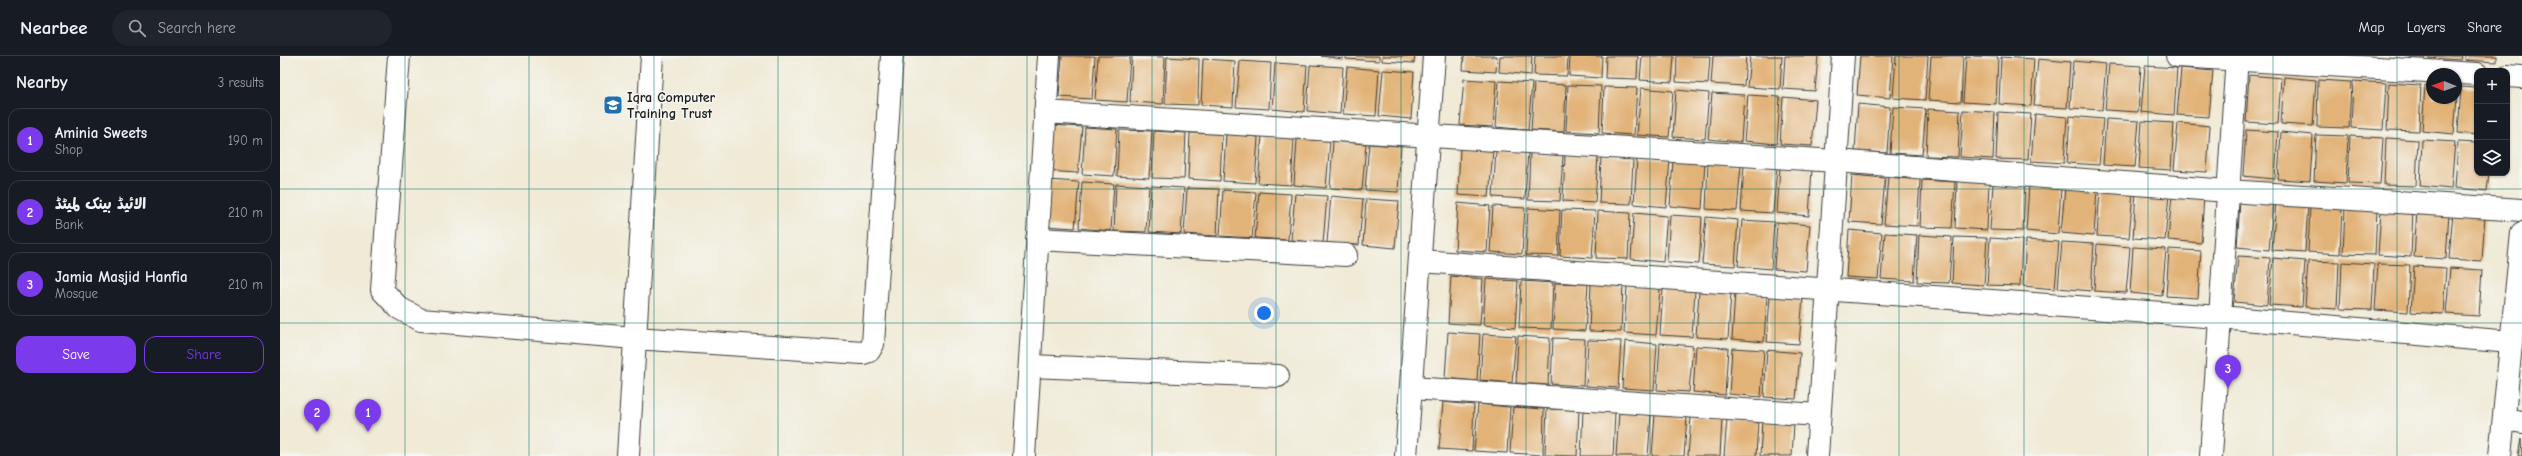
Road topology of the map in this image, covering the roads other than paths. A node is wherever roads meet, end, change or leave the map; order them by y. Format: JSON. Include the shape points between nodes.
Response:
{"nodes":[{"id":1,"x":399,"y":56,"type":"edge"},
{"id":2,"x":652,"y":56,"type":"edge"},
{"id":3,"x":892,"y":56,"type":"edge"},
{"id":4,"x":1049,"y":56,"type":"edge"},
{"id":5,"x":1434,"y":56,"type":"edge"},
{"id":6,"x":1843,"y":56,"type":"edge"},
{"id":7,"x":2177,"y":56,"type":"edge"},
{"id":8,"x":2236,"y":58,"type":"edge"},
{"id":9,"x":2474,"y":74,"type":"edge"},
{"id":10,"x":2510,"y":76,"type":"edge"},
{"id":11,"x":2522,"y":77,"type":"edge"},
{"id":12,"x":1045,"y":112,"type":"junction"},
{"id":13,"x":1429,"y":135,"type":"junction"},
{"id":14,"x":1836,"y":161,"type":"junction"},
{"id":15,"x":2228,"y":191,"type":"junction"},
{"id":16,"x":2522,"y":210,"type":"edge"},
{"id":17,"x":2522,"y":232,"type":"edge"},
{"id":18,"x":1037,"y":240,"type":"junction"},
{"id":19,"x":1346,"y":255,"type":"dead end"},
{"id":20,"x":1420,"y":261,"type":"junction"},
{"id":21,"x":1828,"y":290,"type":"junction"},
{"id":22,"x":2519,"y":294,"type":"edge"},
{"id":23,"x":2220,"y":317,"type":"junction"},
{"id":24,"x":634,"y":338,"type":"junction"},
{"id":25,"x":2511,"y":342,"type":"junction"},
{"id":26,"x":1030,"y":366,"type":"junction"},
{"id":27,"x":1278,"y":376,"type":"dead end"},
{"id":28,"x":1411,"y":388,"type":"junction"},
{"id":29,"x":1819,"y":415,"type":"junction"},
{"id":30,"x":2513,"y":420,"type":"edge"},
{"id":31,"x":628,"y":456,"type":"edge"},
{"id":32,"x":1024,"y":456,"type":"edge"},
{"id":33,"x":1406,"y":456,"type":"edge"},
{"id":34,"x":1816,"y":456,"type":"edge"},
{"id":35,"x":2212,"y":456,"type":"edge"},
{"id":36,"x":2500,"y":456,"type":"edge"}],
"edges":[{"from":1,"to":24,"type":"street","via":[[382,290],[399,308],[421,320]]},
{"from":2,"to":24,"type":"street"},
{"from":3,"to":24,"type":"street","via":[[873,344],[869,351],[863,353]]},
{"from":4,"to":12,"type":"street"},
{"from":5,"to":13,"type":"street"},
{"from":6,"to":14,"type":"street"},
{"from":7,"to":8,"type":"street"},
{"from":8,"to":9,"type":"street"},
{"from":8,"to":15,"type":"street"},
{"from":10,"to":11,"type":"street"},
{"from":12,"to":13,"type":"street"},
{"from":12,"to":18,"type":"street"},
{"from":13,"to":14,"type":"street"},
{"from":13,"to":20,"type":"street"},
{"from":14,"to":15,"type":"street"},
{"from":14,"to":21,"type":"street"},
{"from":15,"to":16,"type":"street"},
{"from":15,"to":23,"type":"street"},
{"from":17,"to":22,"type":"street"},
{"from":18,"to":19,"type":"street"},
{"from":18,"to":26,"type":"street"},
{"from":20,"to":21,"type":"street"},
{"from":20,"to":28,"type":"street"},
{"from":21,"to":23,"type":"street"},
{"from":21,"to":29,"type":"street"},
{"from":22,"to":25,"type":"street"},
{"from":23,"to":25,"type":"street"},
{"from":23,"to":35,"type":"street"},
{"from":24,"to":31,"type":"street"},
{"from":25,"to":30,"type":"street"},
{"from":26,"to":27,"type":"street"},
{"from":26,"to":32,"type":"street"},
{"from":28,"to":29,"type":"street"},
{"from":28,"to":33,"type":"street"},
{"from":29,"to":34,"type":"street"},
{"from":30,"to":36,"type":"street"}]}
